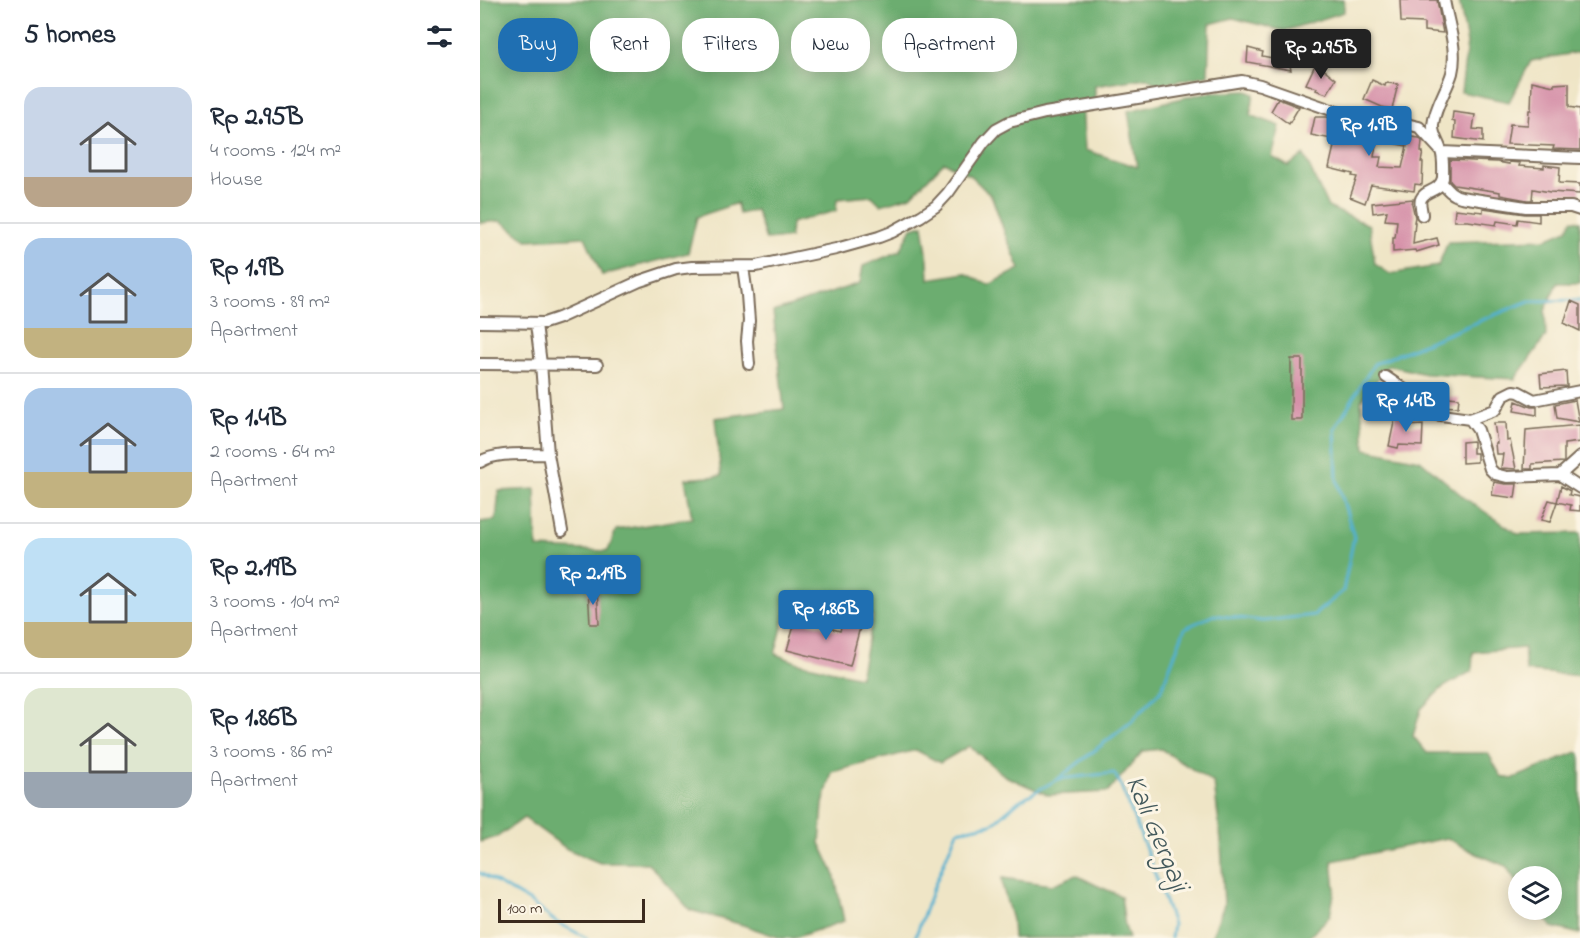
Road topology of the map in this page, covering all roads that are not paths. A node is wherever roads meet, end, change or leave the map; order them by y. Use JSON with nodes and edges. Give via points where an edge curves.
{"nodes":[{"id":1,"x":1444,"y":0,"type":"edge"},
{"id":2,"x":1442,"y":152,"type":"junction"},
{"id":3,"x":1580,"y":158,"type":"edge"},
{"id":4,"x":1442,"y":183,"type":"junction"},
{"id":5,"x":1580,"y":210,"type":"edge"},
{"id":6,"x":1422,"y":215,"type":"dead end"},
{"id":7,"x":743,"y":267,"type":"junction"},
{"id":8,"x":480,"y":322,"type":"edge"},
{"id":9,"x":536,"y":324,"type":"junction"},
{"id":10,"x":480,"y":364,"type":"edge"},
{"id":11,"x":541,"y":364,"type":"junction"},
{"id":12,"x":749,"y":364,"type":"dead end"},
{"id":13,"x":597,"y":365,"type":"dead end"},
{"id":14,"x":1386,"y":376,"type":"dead end"},
{"id":15,"x":1580,"y":391,"type":"edge"},
{"id":16,"x":1470,"y":419,"type":"junction"},
{"id":17,"x":548,"y":454,"type":"junction"},
{"id":18,"x":1580,"y":457,"type":"edge"},
{"id":19,"x":480,"y":462,"type":"edge"},
{"id":20,"x":1560,"y":476,"type":"junction"},
{"id":21,"x":1580,"y":488,"type":"edge"},
{"id":22,"x":562,"y":531,"type":"dead end"}],
"edges":[{"from":1,"to":2,"type":"street","via":[[1454,57],[1433,125]]},
{"from":2,"to":3,"type":"street"},
{"from":2,"to":4,"type":"street"},
{"from":2,"to":7,"type":"street","via":[[1419,127],[1363,121],[1242,81],[1056,111],[996,129],[936,206],[892,232],[837,249]]},
{"from":4,"to":5,"type":"street","via":[[1461,197]]},
{"from":4,"to":6,"type":"street","via":[[1421,198]]},
{"from":7,"to":9,"type":"street","via":[[676,269]]},
{"from":7,"to":12,"type":"street"},
{"from":8,"to":9,"type":"street"},
{"from":9,"to":11,"type":"street"},
{"from":10,"to":11,"type":"street"},
{"from":11,"to":13,"type":"street"},
{"from":11,"to":17,"type":"street"},
{"from":14,"to":16,"type":"street","via":[[1434,414]]},
{"from":15,"to":16,"type":"street","via":[[1534,400],[1513,391],[1503,396],[1495,410]]},
{"from":16,"to":20,"type":"street","via":[[1478,430],[1490,469],[1496,474]]},
{"from":17,"to":19,"type":"street","via":[[498,455]]},
{"from":17,"to":22,"type":"street"},
{"from":18,"to":20,"type":"street"},
{"from":20,"to":21,"type":"street"}]}
